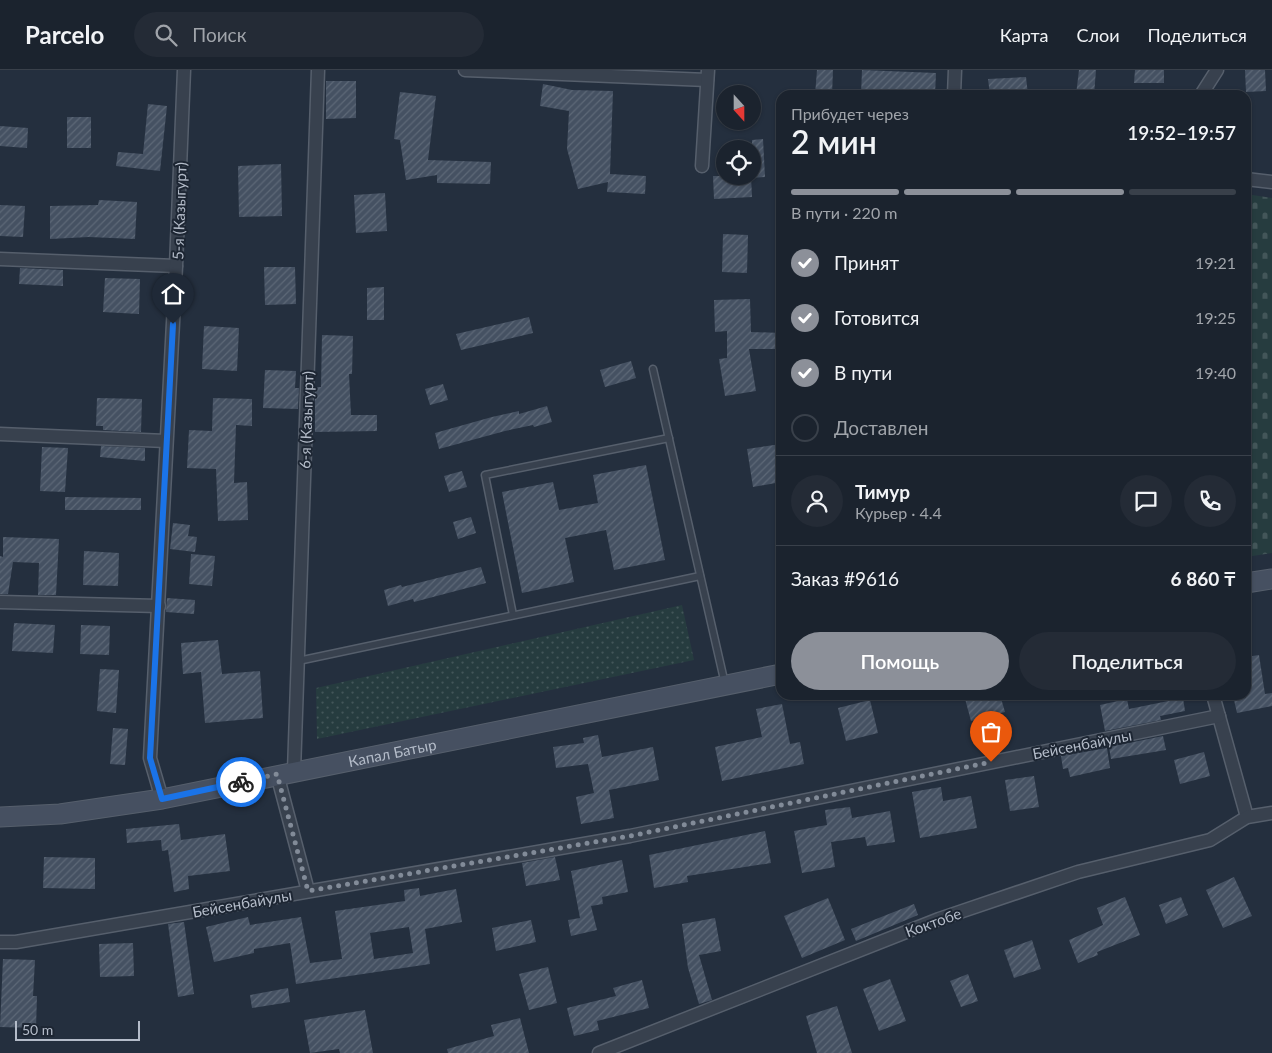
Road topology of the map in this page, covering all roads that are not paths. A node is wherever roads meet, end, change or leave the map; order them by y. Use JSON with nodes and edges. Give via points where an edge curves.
{"nodes":[{"id":1,"x":184,"y":70,"type":"edge"},
{"id":2,"x":318,"y":70,"type":"edge"},
{"id":3,"x":465,"y":70,"type":"edge"},
{"id":4,"x":955,"y":70,"type":"edge"},
{"id":5,"x":1218,"y":70,"type":"edge"},
{"id":6,"x":707,"y":75,"type":"edge"},
{"id":7,"x":954,"y":90,"type":"edge"},
{"id":8,"x":1204,"y":90,"type":"edge"},
{"id":9,"x":702,"y":166,"type":"dead end"},
{"id":10,"x":1251,"y":180,"type":"edge"},
{"id":11,"x":1272,"y":182,"type":"edge"},
{"id":12,"x":0,"y":259,"type":"edge"},
{"id":13,"x":176,"y":266,"type":"junction"},
{"id":14,"x":653,"y":369,"type":"dead end"},
{"id":15,"x":0,"y":434,"type":"edge"},
{"id":16,"x":669,"y":438,"type":"junction"},
{"id":17,"x":166,"y":441,"type":"junction"},
{"id":18,"x":700,"y":576,"type":"junction"},
{"id":19,"x":1272,"y":579,"type":"edge"},
{"id":20,"x":1251,"y":582,"type":"edge"},
{"id":21,"x":0,"y":602,"type":"edge"},
{"id":22,"x":159,"y":606,"type":"junction"},
{"id":23,"x":513,"y":615,"type":"junction"},
{"id":24,"x":298,"y":661,"type":"junction"},
{"id":25,"x":776,"y":675,"type":"edge"},
{"id":26,"x":725,"y":685,"type":"junction"},
{"id":27,"x":1214,"y":700,"type":"edge"},
{"id":28,"x":1219,"y":716,"type":"junction"},
{"id":29,"x":285,"y":772,"type":"junction"},
{"id":30,"x":162,"y":799,"type":"junction"},
{"id":31,"x":1272,"y":813,"type":"edge"},
{"id":32,"x":0,"y":817,"type":"edge"},
{"id":33,"x":1247,"y":817,"type":"junction"},
{"id":34,"x":308,"y":891,"type":"junction"},
{"id":35,"x":0,"y":942,"type":"edge"},
{"id":36,"x":599,"y":1053,"type":"edge"}],
"edges":[{"from":1,"to":13,"type":"street","name":"5-я (Казыгурт)"},
{"from":2,"to":24,"type":"street","name":"6-я (Казыгурт)"},
{"from":3,"to":6,"type":"street"},
{"from":4,"to":7,"type":"street"},
{"from":5,"to":8,"type":"street"},
{"from":6,"to":9,"type":"street"},
{"from":10,"to":11,"type":"street"},
{"from":12,"to":13,"type":"street"},
{"from":13,"to":17,"type":"street","name":"5-я (Казыгурт)"},
{"from":14,"to":16,"type":"lane"},
{"from":15,"to":17,"type":"street"},
{"from":16,"to":18,"type":"lane"},
{"from":16,"to":23,"type":"lane","via":[[485,475]]},
{"from":17,"to":22,"type":"street","name":"5-я (Казыгурт)"},
{"from":18,"to":23,"type":"lane"},
{"from":18,"to":26,"type":"lane"},
{"from":19,"to":20,"type":"main road"},
{"from":21,"to":22,"type":"street"},
{"from":22,"to":30,"type":"street","name":"5-я (Казыгурт)","via":[[150,758]]},
{"from":23,"to":24,"type":"lane"},
{"from":24,"to":29,"type":"street","name":"6-я (Казыгурт)"},
{"from":25,"to":26,"type":"main road","name":"Капал Батыр"},
{"from":26,"to":29,"type":"main road","name":"Капал Батыр"},
{"from":27,"to":28,"type":"street"},
{"from":28,"to":33,"type":"street"},
{"from":28,"to":34,"type":"street","name":"Бейсенбайулы","via":[[630,836]]},
{"from":29,"to":30,"type":"main road","name":"Капал Батыр"},
{"from":29,"to":34,"type":"street","name":"6-я (Казыгурт)"},
{"from":30,"to":32,"type":"main road","name":"Капал Батыр","via":[[60,814]]},
{"from":31,"to":33,"type":"street","name":"Коктобе"},
{"from":33,"to":36,"type":"street","name":"Коктобе","via":[[1210,840],[1078,872],[939,919]]},
{"from":34,"to":35,"type":"street","name":"Бейсенбайулы","via":[[16,942]]}]}
